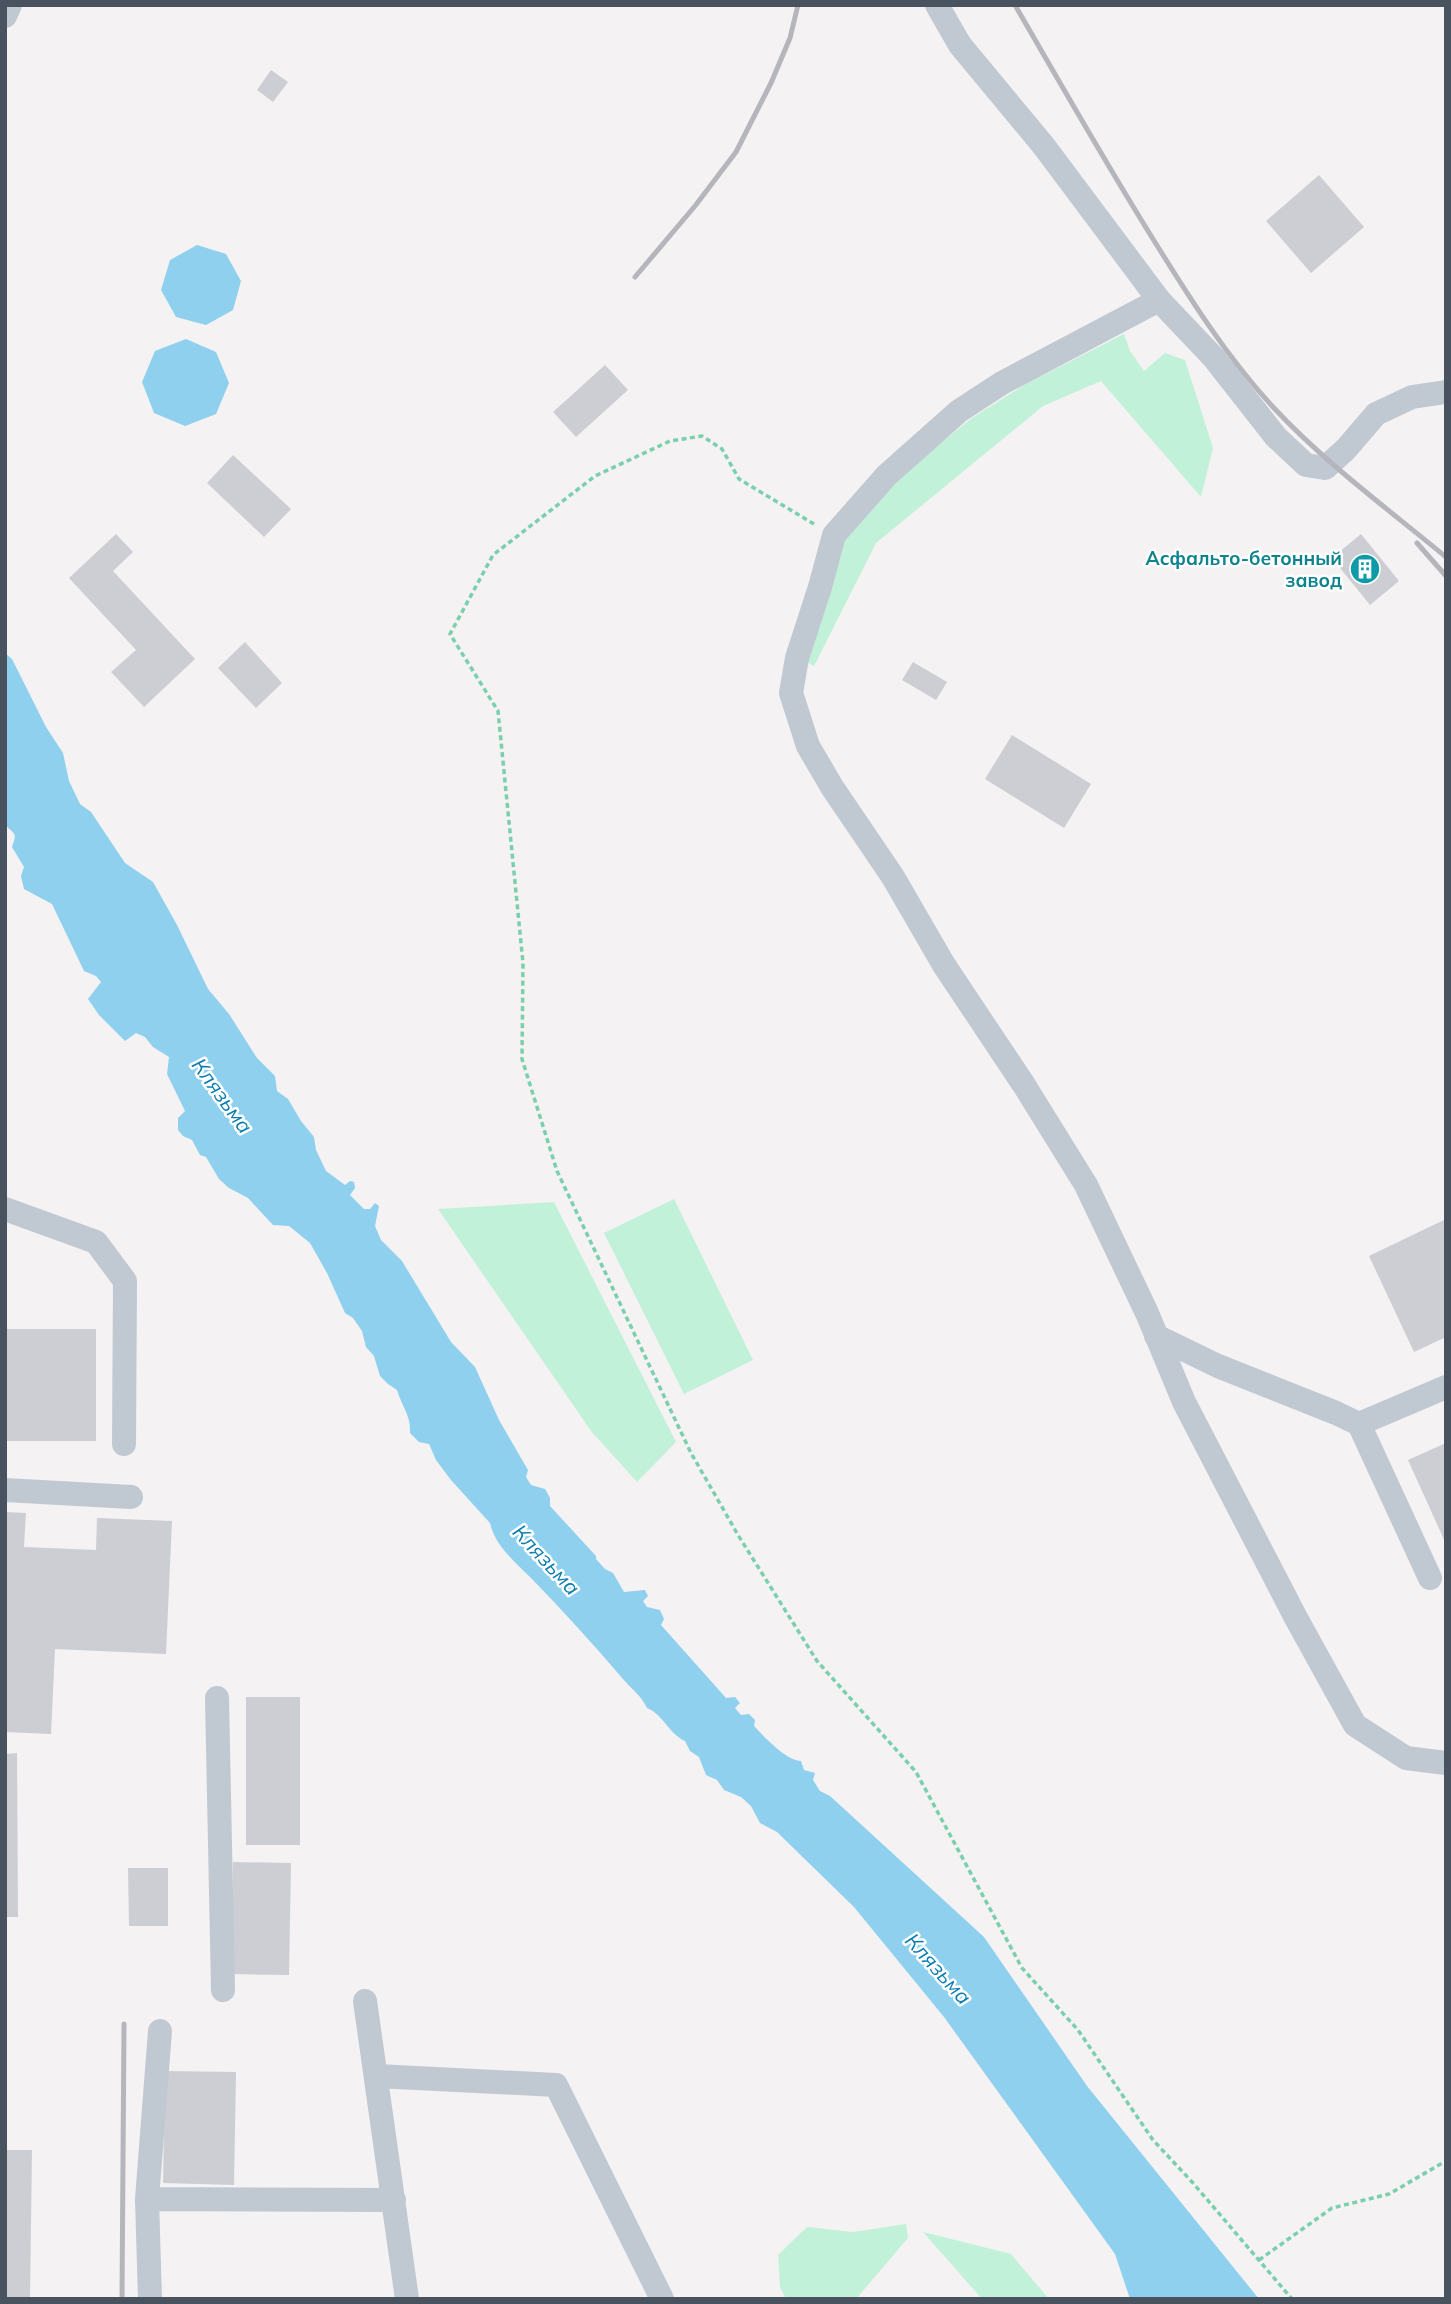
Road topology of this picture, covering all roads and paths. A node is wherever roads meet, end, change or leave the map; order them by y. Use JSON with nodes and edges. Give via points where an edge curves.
{"nodes":[{"id":1,"x":10,"y":5,"type":"edge"},
{"id":2,"x":937,"y":5,"type":"edge"},
{"id":3,"x":5,"y":16,"type":"edge"},
{"id":4,"x":1159,"y":300,"type":"junction"},
{"id":5,"x":1446,"y":392,"type":"edge"},
{"id":6,"x":834,"y":535,"type":"junction"},
{"id":7,"x":5,"y":1209,"type":"edge"},
{"id":8,"x":1156,"y":1336,"type":"junction"},
{"id":9,"x":1446,"y":1387,"type":"edge"},
{"id":10,"x":1359,"y":1424,"type":"junction"},
{"id":11,"x":124,"y":1444,"type":"dead end"},
{"id":12,"x":5,"y":1490,"type":"edge"},
{"id":13,"x":131,"y":1497,"type":"dead end"},
{"id":14,"x":1430,"y":1578,"type":"dead end"},
{"id":15,"x":217,"y":1698,"type":"dead end"},
{"id":16,"x":1446,"y":1763,"type":"edge"},
{"id":17,"x":223,"y":1990,"type":"dead end"},
{"id":18,"x":365,"y":2001,"type":"dead end"},
{"id":19,"x":160,"y":2031,"type":"dead end"},
{"id":20,"x":377,"y":2076,"type":"junction"},
{"id":21,"x":1446,"y":2161,"type":"edge"},
{"id":22,"x":147,"y":2199,"type":"junction"},
{"id":23,"x":394,"y":2200,"type":"junction"},
{"id":24,"x":1259,"y":2260,"type":"junction"},
{"id":25,"x":150,"y":2299,"type":"edge"},
{"id":26,"x":407,"y":2299,"type":"edge"},
{"id":27,"x":662,"y":2299,"type":"edge"},
{"id":28,"x":1292,"y":2299,"type":"edge"}],
"edges":[{"from":1,"to":3,"type":"street"},
{"from":2,"to":4,"type":"street","via":[[960,44]]},
{"from":4,"to":5,"type":"street","via":[[1214,358],[1276,437],[1306,465],[1325,468],[1376,414],[1412,397]]},
{"from":4,"to":6,"type":"street","via":[[924,428]]},
{"from":6,"to":8,"type":"street","via":[[790,693],[808,746],[1086,1185],[1113,1212]]},
{"from":6,"to":24,"type":"path","via":[[738,479],[722,449],[702,436],[670,441],[595,476],[493,555],[450,634],[498,711],[523,964],[522,1059],[557,1171],[691,1453],[738,1535],[817,1661],[916,1772],[1022,1968],[1078,2030],[1153,2140]]},
{"from":7,"to":11,"type":"street","via":[[96,1242],[125,1281]]},
{"from":8,"to":10,"type":"street"},
{"from":8,"to":16,"type":"street","via":[[1184,1402],[1355,1725],[1406,1758]]},
{"from":9,"to":10,"type":"street"},
{"from":10,"to":14,"type":"street"},
{"from":12,"to":13,"type":"street"},
{"from":15,"to":17,"type":"street"},
{"from":18,"to":20,"type":"street"},
{"from":19,"to":22,"type":"street"},
{"from":20,"to":23,"type":"street"},
{"from":20,"to":27,"type":"street","via":[[556,2085]]},
{"from":21,"to":24,"type":"path","via":[[1389,2194],[1332,2208]]},
{"from":22,"to":23,"type":"street"},
{"from":22,"to":25,"type":"street"},
{"from":23,"to":26,"type":"street"},
{"from":24,"to":28,"type":"path"}]}
